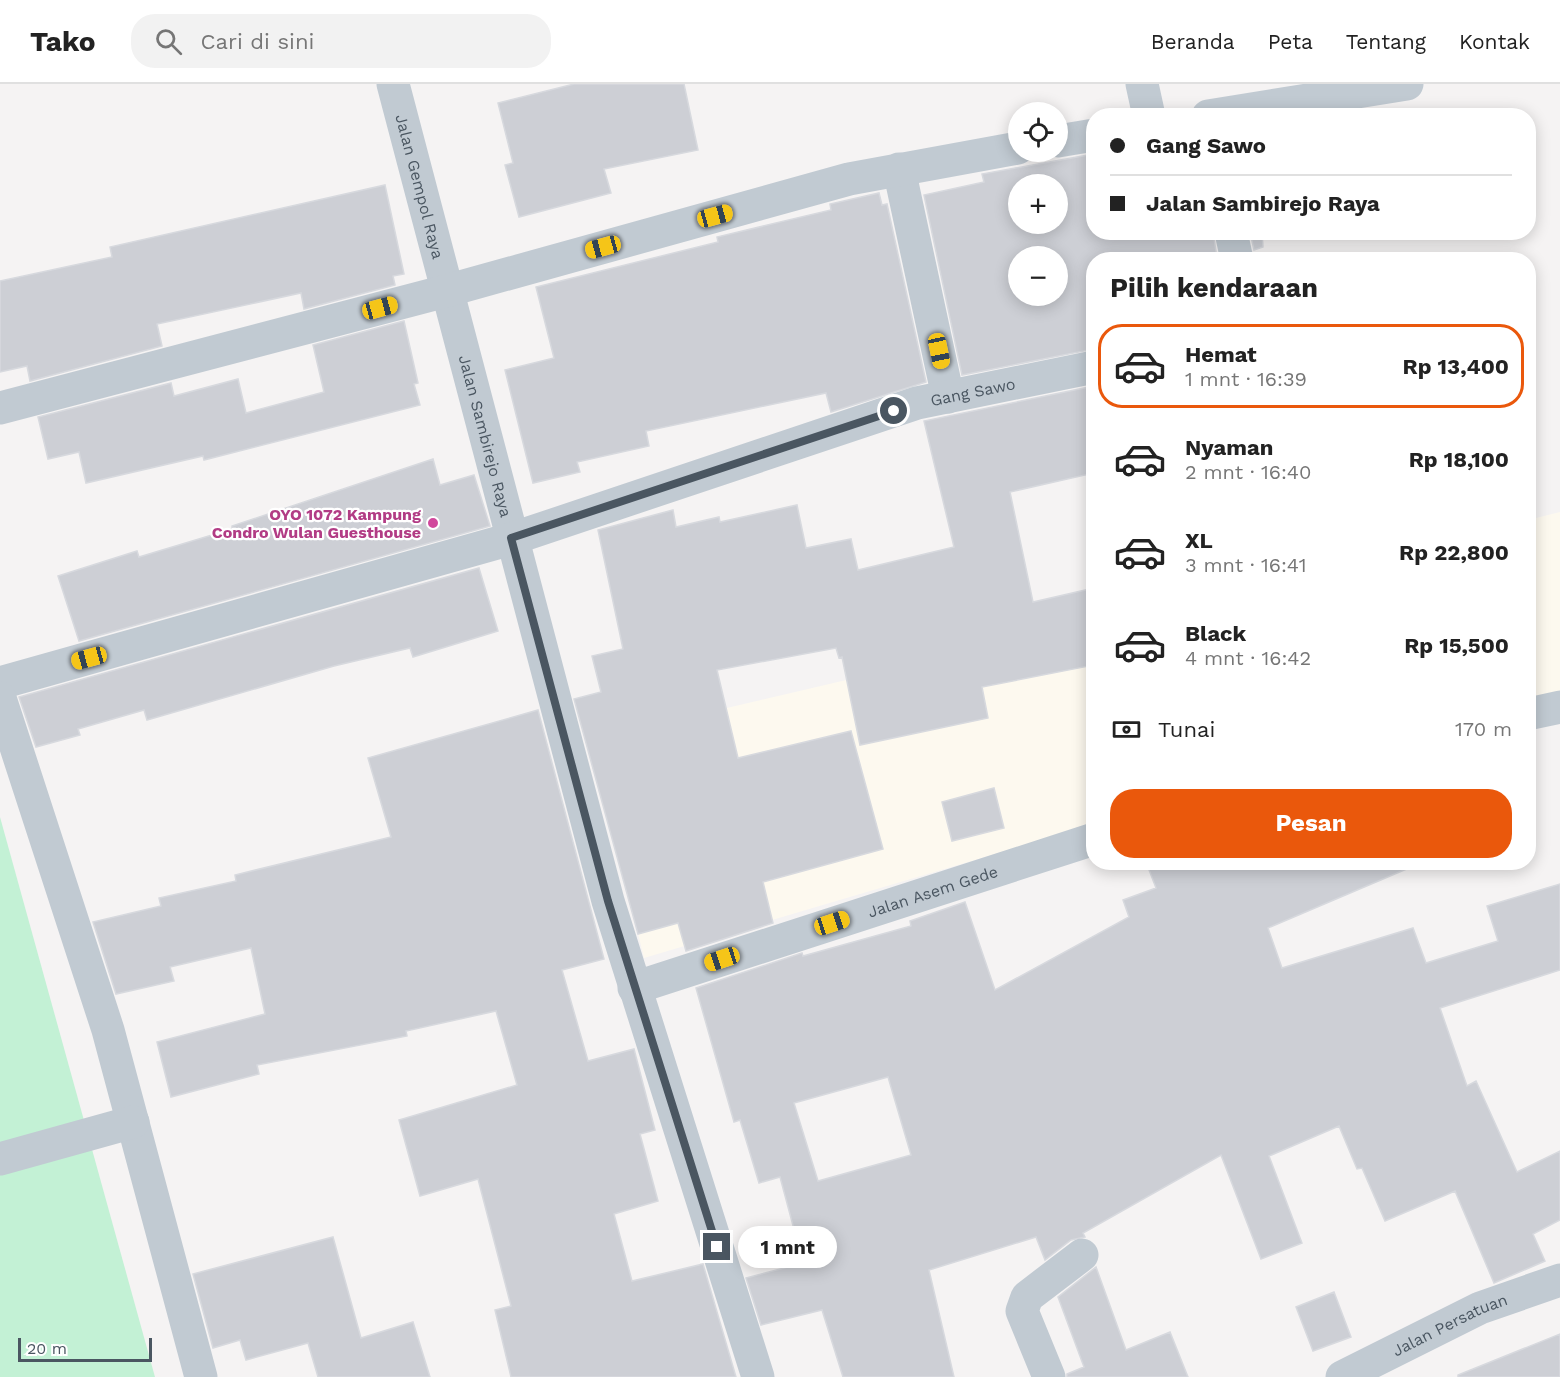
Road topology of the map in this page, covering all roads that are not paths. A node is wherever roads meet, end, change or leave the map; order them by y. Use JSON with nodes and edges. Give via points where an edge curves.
{"nodes":[{"id":1,"x":393,"y":84,"type":"edge"},
{"id":2,"x":1142,"y":84,"type":"edge"},
{"id":3,"x":1407,"y":84,"type":"edge"},
{"id":4,"x":1147,"y":108,"type":"edge"},
{"id":5,"x":1258,"y":108,"type":"edge"},
{"id":6,"x":1086,"y":136,"type":"edge"},
{"id":7,"x":1068,"y":139,"type":"edge"},
{"id":8,"x":1008,"y":150,"type":"edge"},
{"id":9,"x":899,"y":169,"type":"junction"},
{"id":10,"x":446,"y":291,"type":"junction"},
{"id":11,"x":1086,"y":369,"type":"edge"},
{"id":12,"x":948,"y":397,"type":"junction"},
{"id":13,"x":0,"y":408,"type":"edge"},
{"id":14,"x":511,"y":538,"type":"junction"},
{"id":15,"x":0,"y":683,"type":"edge"},
{"id":16,"x":0,"y":698,"type":"edge"},
{"id":17,"x":1560,"y":707,"type":"edge"},
{"id":18,"x":1536,"y":712,"type":"edge"},
{"id":19,"x":1086,"y":842,"type":"edge"},
{"id":20,"x":634,"y":988,"type":"junction"},
{"id":21,"x":133,"y":1122,"type":"junction"},
{"id":22,"x":0,"y":1159,"type":"edge"},
{"id":23,"x":1082,"y":1254,"type":"dead end"},
{"id":24,"x":1560,"y":1280,"type":"edge"},
{"id":25,"x":201,"y":1377,"type":"edge"},
{"id":26,"x":758,"y":1377,"type":"edge"},
{"id":27,"x":1049,"y":1377,"type":"edge"},
{"id":28,"x":1342,"y":1377,"type":"edge"}],
"edges":[{"from":1,"to":10,"type":"street","name":"Jalan Gempol Raya"},
{"from":2,"to":4,"type":"street"},
{"from":3,"to":5,"type":"street"},
{"from":6,"to":7,"type":"street"},
{"from":8,"to":9,"type":"street"},
{"from":9,"to":10,"type":"street","via":[[849,179]]},
{"from":9,"to":12,"type":"street"},
{"from":10,"to":13,"type":"street"},
{"from":10,"to":14,"type":"street","name":"Jalan Sambirejo Raya"},
{"from":11,"to":12,"type":"street","name":"Gang Sawo"},
{"from":12,"to":14,"type":"street","name":"Gang Sawo","via":[[917,403]]},
{"from":14,"to":15,"type":"street","name":"Gang Sawo"},
{"from":14,"to":20,"type":"street","name":"Jalan Sambirejo Raya"},
{"from":16,"to":21,"type":"street","via":[[108,1030]]},
{"from":17,"to":18,"type":"street"},
{"from":19,"to":20,"type":"street","name":"Jalan Asem Gede"},
{"from":20,"to":26,"type":"street","name":"Jalan Sambirejo Raya"},
{"from":21,"to":22,"type":"street"},
{"from":21,"to":25,"type":"street"},
{"from":23,"to":27,"type":"street","via":[[1027,1297],[1022,1311]]},
{"from":24,"to":28,"type":"street","name":"Jalan Persatuan","via":[[1480,1308]]}]}
